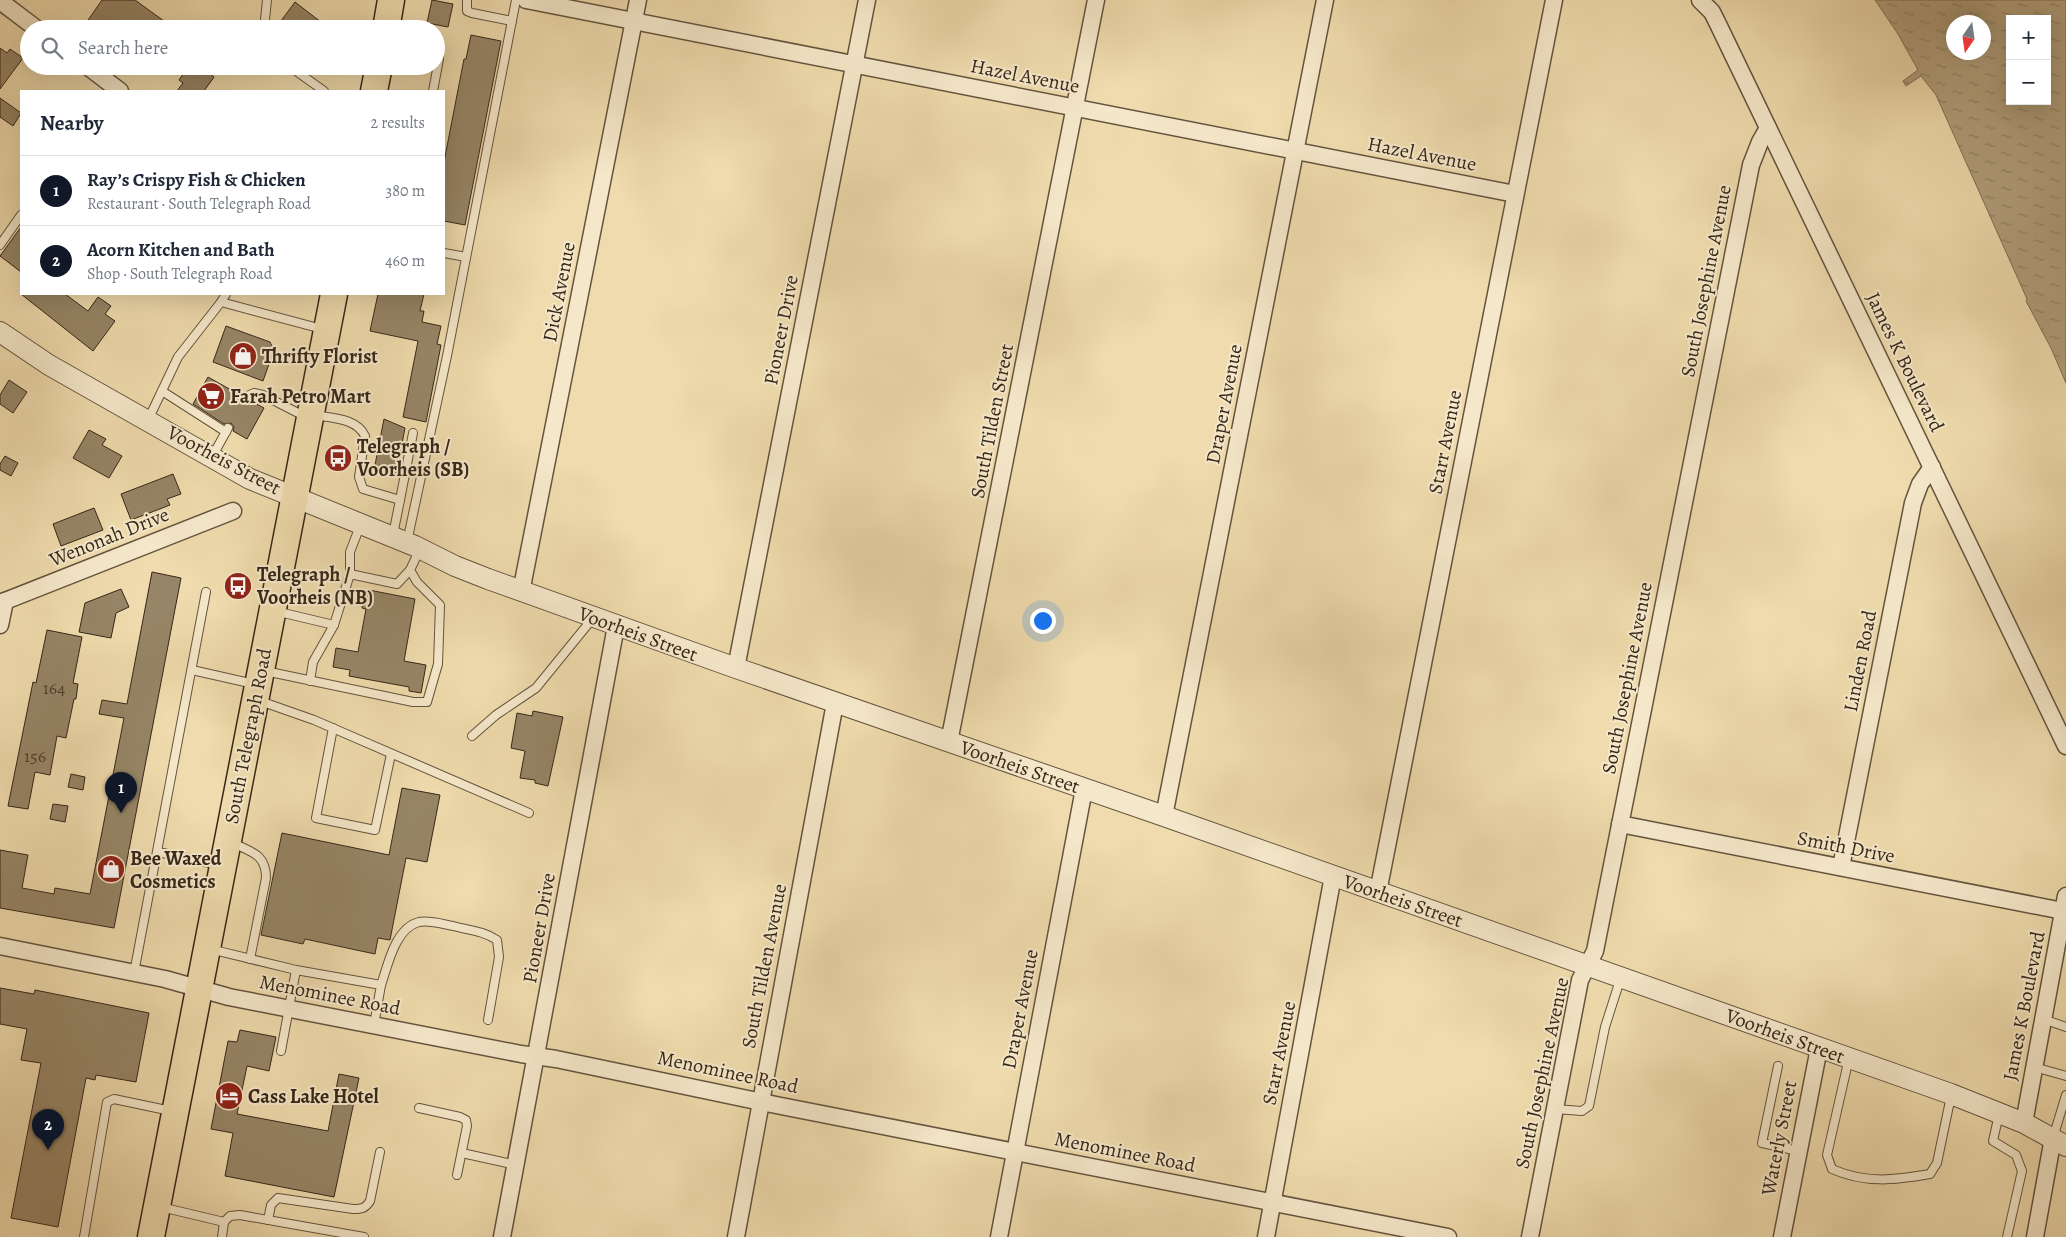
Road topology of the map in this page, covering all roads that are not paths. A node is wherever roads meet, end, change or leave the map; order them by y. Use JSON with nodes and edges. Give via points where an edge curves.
{"nodes":[{"id":1,"x":268,"y":0,"type":"edge"},
{"id":2,"x":391,"y":0,"type":"edge"},
{"id":3,"x":467,"y":0,"type":"edge"},
{"id":4,"x":516,"y":0,"type":"edge"},
{"id":5,"x":526,"y":0,"type":"edge"},
{"id":6,"x":638,"y":0,"type":"edge"},
{"id":7,"x":867,"y":0,"type":"edge"},
{"id":8,"x":1096,"y":0,"type":"edge"},
{"id":9,"x":1325,"y":0,"type":"edge"},
{"id":10,"x":1554,"y":0,"type":"edge"},
{"id":11,"x":1700,"y":0,"type":"edge"},
{"id":12,"x":0,"y":1,"type":"edge"},
{"id":13,"x":25,"y":20,"type":"edge"},
{"id":14,"x":265,"y":20,"type":"edge"},
{"id":15,"x":388,"y":20,"type":"edge"},
{"id":16,"x":512,"y":21,"type":"junction"},
{"id":17,"x":634,"y":21,"type":"junction"},
{"id":18,"x":854,"y":64,"type":"junction"},
{"id":19,"x":99,"y":75,"type":"edge"},
{"id":20,"x":302,"y":75,"type":"edge"},
{"id":21,"x":377,"y":75,"type":"edge"},
{"id":22,"x":436,"y":75,"type":"edge"},
{"id":23,"x":119,"y":90,"type":"edge"},
{"id":24,"x":323,"y":90,"type":"edge"},
{"id":25,"x":374,"y":90,"type":"edge"},
{"id":26,"x":432,"y":90,"type":"edge"},
{"id":27,"x":1075,"y":108,"type":"junction"},
{"id":28,"x":1768,"y":128,"type":"junction"},
{"id":29,"x":1295,"y":151,"type":"junction"},
{"id":30,"x":1516,"y":194,"type":"junction"},
{"id":31,"x":20,"y":216,"type":"edge"},
{"id":32,"x":0,"y":245,"type":"edge"},
{"id":33,"x":445,"y":252,"type":"edge"},
{"id":34,"x":466,"y":257,"type":"junction"},
{"id":35,"x":225,"y":295,"type":"edge"},
{"id":36,"x":334,"y":295,"type":"edge"},
{"id":37,"x":221,"y":302,"type":"junction"},
{"id":38,"x":327,"y":330,"type":"junction"},
{"id":39,"x":0,"y":332,"type":"edge"},
{"id":40,"x":162,"y":392,"type":"junction"},
{"id":41,"x":245,"y":397,"type":"dead end"},
{"id":42,"x":310,"y":416,"type":"junction"},
{"id":43,"x":148,"y":420,"type":"junction"},
{"id":44,"x":413,"y":433,"type":"dead end"},
{"id":45,"x":212,"y":457,"type":"junction"},
{"id":46,"x":1932,"y":467,"type":"junction"},
{"id":47,"x":294,"y":496,"type":"junction"},
{"id":48,"x":400,"y":500,"type":"junction"},
{"id":49,"x":233,"y":511,"type":"dead end"},
{"id":50,"x":361,"y":524,"type":"junction"},
{"id":51,"x":407,"y":543,"type":"junction"},
{"id":52,"x":410,"y":570,"type":"junction"},
{"id":53,"x":350,"y":574,"type":"junction"},
{"id":54,"x":206,"y":592,"type":"dead end"},
{"id":55,"x":522,"y":592,"type":"junction"},
{"id":56,"x":2,"y":598,"type":"edge"},
{"id":57,"x":273,"y":611,"type":"junction"},
{"id":58,"x":593,"y":618,"type":"junction"},
{"id":59,"x":0,"y":625,"type":"edge"},
{"id":60,"x":334,"y":625,"type":"junction"},
{"id":61,"x":616,"y":626,"type":"junction"},
{"id":62,"x":736,"y":668,"type":"junction"},
{"id":63,"x":192,"y":670,"type":"junction"},
{"id":64,"x":310,"y":681,"type":"junction"},
{"id":65,"x":258,"y":685,"type":"junction"},
{"id":66,"x":835,"y":703,"type":"junction"},
{"id":67,"x":333,"y":728,"type":"junction"},
{"id":68,"x":472,"y":736,"type":"dead end"},
{"id":69,"x":950,"y":742,"type":"junction"},
{"id":70,"x":2066,"y":746,"type":"edge"},
{"id":71,"x":391,"y":754,"type":"junction"},
{"id":72,"x":1084,"y":789,"type":"junction"},
{"id":73,"x":529,"y":813,"type":"dead end"},
{"id":74,"x":1164,"y":816,"type":"junction"},
{"id":75,"x":1620,"y":824,"type":"junction"},
{"id":76,"x":158,"y":852,"type":"junction"},
{"id":77,"x":226,"y":853,"type":"junction"},
{"id":78,"x":1841,"y":868,"type":"junction"},
{"id":79,"x":1333,"y":876,"type":"junction"},
{"id":80,"x":1378,"y":892,"type":"junction"},
{"id":81,"x":2065,"y":904,"type":"edge"},
{"id":82,"x":0,"y":946,"type":"edge"},
{"id":83,"x":207,"y":948,"type":"junction"},
{"id":84,"x":250,"y":958,"type":"junction"},
{"id":85,"x":1587,"y":966,"type":"junction"},
{"id":86,"x":296,"y":970,"type":"junction"},
{"id":87,"x":134,"y":973,"type":"junction"},
{"id":88,"x":1621,"y":978,"type":"junction"},
{"id":89,"x":381,"y":985,"type":"junction"},
{"id":90,"x":199,"y":989,"type":"junction"},
{"id":91,"x":289,"y":1008,"type":"junction"},
{"id":92,"x":2043,"y":1019,"type":"junction"},
{"id":93,"x":488,"y":1020,"type":"dead end"},
{"id":94,"x":374,"y":1025,"type":"junction"},
{"id":95,"x":2066,"y":1027,"type":"edge"},
{"id":96,"x":1819,"y":1048,"type":"junction"},
{"id":97,"x":281,"y":1050,"type":"dead end"},
{"id":98,"x":537,"y":1056,"type":"junction"},
{"id":99,"x":1849,"y":1058,"type":"junction"},
{"id":100,"x":1778,"y":1066,"type":"dead end"},
{"id":101,"x":2034,"y":1067,"type":"junction"},
{"id":102,"x":2066,"y":1076,"type":"edge"},
{"id":103,"x":1952,"y":1094,"type":"junction"},
{"id":104,"x":2066,"y":1096,"type":"edge"},
{"id":105,"x":761,"y":1101,"type":"junction"},
{"id":106,"x":420,"y":1108,"type":"dead end"},
{"id":107,"x":1555,"y":1109,"type":"junction"},
{"id":108,"x":175,"y":1112,"type":"junction"},
{"id":109,"x":1999,"y":1112,"type":"junction"},
{"id":110,"x":2024,"y":1123,"type":"junction"},
{"id":111,"x":2060,"y":1142,"type":"edge"},
{"id":112,"x":1798,"y":1151,"type":"junction"},
{"id":113,"x":380,"y":1152,"type":"dead end"},
{"id":114,"x":1014,"y":1152,"type":"junction"},
{"id":115,"x":462,"y":1153,"type":"junction"},
{"id":116,"x":516,"y":1165,"type":"junction"},
{"id":117,"x":457,"y":1175,"type":"dead end"},
{"id":118,"x":1272,"y":1202,"type":"junction"},
{"id":119,"x":157,"y":1206,"type":"junction"},
{"id":120,"x":268,"y":1220,"type":"junction"},
{"id":121,"x":224,"y":1222,"type":"junction"},
{"id":122,"x":84,"y":1237,"type":"edge"},
{"id":123,"x":151,"y":1237,"type":"edge"},
{"id":124,"x":222,"y":1237,"type":"edge"},
{"id":125,"x":364,"y":1237,"type":"edge"},
{"id":126,"x":502,"y":1237,"type":"edge"},
{"id":127,"x":736,"y":1237,"type":"edge"},
{"id":128,"x":999,"y":1237,"type":"edge"},
{"id":129,"x":1266,"y":1237,"type":"edge"},
{"id":130,"x":1448,"y":1237,"type":"edge"},
{"id":131,"x":1530,"y":1237,"type":"edge"},
{"id":132,"x":1782,"y":1237,"type":"edge"},
{"id":133,"x":2007,"y":1237,"type":"edge"},
{"id":134,"x":2034,"y":1237,"type":"edge"}],
"edges":[{"from":1,"to":14,"type":"lane"},
{"from":2,"to":15,"type":"highway"},
{"from":3,"to":16,"type":"lane","via":[[467,11]]},
{"from":4,"to":16,"type":"lane"},
{"from":5,"to":17,"type":"street","name":"Hazel Avenue"},
{"from":6,"to":17,"type":"street","name":"Dick Avenue"},
{"from":7,"to":18,"type":"street","name":"Pioneer Drive"},
{"from":8,"to":27,"type":"street"},
{"from":9,"to":29,"type":"street","name":"Draper Avenue"},
{"from":10,"to":30,"type":"street","name":"Starr Avenue"},
{"from":11,"to":28,"type":"street","name":"James K Boulevard","via":[[1714,17]]},
{"from":12,"to":13,"type":"street"},
{"from":16,"to":34,"type":"lane"},
{"from":17,"to":18,"type":"street","name":"Hazel Avenue"},
{"from":17,"to":55,"type":"street","name":"Dick Avenue"},
{"from":18,"to":27,"type":"street","name":"Hazel Avenue"},
{"from":18,"to":62,"type":"street","name":"Pioneer Drive"},
{"from":19,"to":23,"type":"street"},
{"from":20,"to":24,"type":"lane"},
{"from":21,"to":25,"type":"highway"},
{"from":22,"to":26,"type":"lane"},
{"from":27,"to":29,"type":"street","name":"Hazel Avenue"},
{"from":27,"to":69,"type":"street","name":"South Tilden Street"},
{"from":28,"to":46,"type":"street","name":"James K Boulevard"},
{"from":28,"to":75,"type":"street","name":"South Josephine Avenue","via":[[1751,165]]},
{"from":29,"to":30,"type":"street","name":"Hazel Avenue"},
{"from":29,"to":74,"type":"street","name":"Draper Avenue"},
{"from":30,"to":80,"type":"street","name":"Starr Avenue"},
{"from":31,"to":32,"type":"lane"},
{"from":33,"to":34,"type":"lane"},
{"from":34,"to":51,"type":"lane"},
{"from":35,"to":37,"type":"lane"},
{"from":36,"to":38,"type":"highway","name":"South Telegraph Road"},
{"from":37,"to":38,"type":"lane"},
{"from":37,"to":40,"type":"lane","via":[[182,350]]},
{"from":38,"to":42,"type":"highway","name":"South Telegraph Road"},
{"from":39,"to":43,"type":"street","name":"Voorheis Street"},
{"from":40,"to":43,"type":"lane"},
{"from":40,"to":45,"type":"lane","via":[[227,430]]},
{"from":41,"to":42,"type":"lane","via":[[254,393],[263,395]]},
{"from":42,"to":47,"type":"highway","name":"South Telegraph Road"},
{"from":42,"to":48,"type":"lane","via":[[355,424],[362,430],[360,477],[363,489]]},
{"from":43,"to":45,"type":"street","name":"Voorheis Street"},
{"from":44,"to":48,"type":"lane"},
{"from":45,"to":47,"type":"street","name":"Voorheis Street","via":[[250,479]]},
{"from":46,"to":70,"type":"street","name":"James K Boulevard"},
{"from":46,"to":78,"type":"street","name":"Linden Road","via":[[1920,484],[1913,503]]},
{"from":47,"to":50,"type":"street","name":"Voorheis Street"},
{"from":47,"to":57,"type":"highway","name":"South Telegraph Road"},
{"from":48,"to":51,"type":"lane"},
{"from":49,"to":56,"type":"street","name":"Wenonah Drive"},
{"from":50,"to":51,"type":"street","name":"Voorheis Street"},
{"from":50,"to":53,"type":"lane","via":[[350,552]]},
{"from":51,"to":52,"type":"lane"},
{"from":51,"to":55,"type":"street","name":"Voorheis Street"},
{"from":52,"to":53,"type":"lane","via":[[397,584]]},
{"from":52,"to":64,"type":"lane","via":[[440,605],[438,664],[427,702]]},
{"from":53,"to":60,"type":"lane"},
{"from":54,"to":63,"type":"lane"},
{"from":55,"to":58,"type":"street","name":"Voorheis Street"},
{"from":56,"to":59,"type":"street"},
{"from":57,"to":60,"type":"lane"},
{"from":57,"to":65,"type":"highway","name":"South Telegraph Road"},
{"from":58,"to":61,"type":"street","name":"Voorheis Street"},
{"from":58,"to":68,"type":"lane","via":[[536,688]]},
{"from":60,"to":64,"type":"lane","via":[[313,662]]},
{"from":61,"to":62,"type":"street","name":"Voorheis Street"},
{"from":61,"to":98,"type":"street","name":"Pioneer Drive"},
{"from":62,"to":66,"type":"street","name":"Voorheis Street"},
{"from":63,"to":65,"type":"lane"},
{"from":63,"to":76,"type":"lane"},
{"from":64,"to":65,"type":"lane"},
{"from":65,"to":67,"type":"lane"},
{"from":65,"to":77,"type":"highway","name":"South Telegraph Road"},
{"from":66,"to":69,"type":"street","name":"Voorheis Street"},
{"from":66,"to":105,"type":"street","name":"South Tilden Avenue"},
{"from":67,"to":71,"type":"lane"},
{"from":67,"to":71,"type":"lane","via":[[316,818],[375,830]]},
{"from":69,"to":72,"type":"street","name":"Voorheis Street"},
{"from":71,"to":73,"type":"lane"},
{"from":72,"to":74,"type":"street","name":"Voorheis Street"},
{"from":72,"to":114,"type":"street","name":"Draper Avenue"},
{"from":74,"to":79,"type":"street","name":"Voorheis Street"},
{"from":75,"to":78,"type":"street","name":"Smith Drive"},
{"from":75,"to":85,"type":"street","name":"South Josephine Avenue","via":[[1595,951]]},
{"from":76,"to":77,"type":"lane"},
{"from":76,"to":87,"type":"lane"},
{"from":77,"to":83,"type":"highway","name":"South Telegraph Road"},
{"from":77,"to":84,"type":"lane","via":[[262,858],[266,866]]},
{"from":78,"to":81,"type":"street","name":"Smith Drive"},
{"from":79,"to":80,"type":"street","name":"Voorheis Street"},
{"from":79,"to":118,"type":"street","name":"Starr Avenue"},
{"from":80,"to":85,"type":"street","name":"Voorheis Street"},
{"from":81,"to":92,"type":"street","name":"James K Boulevard"},
{"from":82,"to":87,"type":"street","name":"Menominee Road"},
{"from":83,"to":84,"type":"lane"},
{"from":83,"to":90,"type":"highway","name":"South Telegraph Road"},
{"from":84,"to":86,"type":"lane"},
{"from":85,"to":88,"type":"street","name":"Voorheis Street"},
{"from":85,"to":107,"type":"street","name":"South Josephine Avenue","via":[[1580,980]]},
{"from":86,"to":89,"type":"lane"},
{"from":86,"to":91,"type":"lane"},
{"from":87,"to":90,"type":"street","name":"Menominee Road"},
{"from":88,"to":96,"type":"street","name":"Voorheis Street"},
{"from":88,"to":107,"type":"lane","via":[[1605,1027],[1589,1106],[1582,1111]]},
{"from":89,"to":93,"type":"lane","via":[[401,935],[410,925],[433,922],[488,934],[497,940],[499,957]]},
{"from":89,"to":94,"type":"lane"},
{"from":90,"to":91,"type":"street","name":"Menominee Road"},
{"from":90,"to":108,"type":"highway","name":"South Telegraph Road"},
{"from":91,"to":94,"type":"street","name":"Menominee Road"},
{"from":91,"to":97,"type":"lane"},
{"from":92,"to":95,"type":"lane"},
{"from":92,"to":101,"type":"street","name":"James K Boulevard"},
{"from":94,"to":98,"type":"street","name":"Menominee Road"},
{"from":96,"to":99,"type":"street","name":"Voorheis Street"},
{"from":96,"to":112,"type":"street","name":"Waterly Street"},
{"from":98,"to":105,"type":"street","name":"Menominee Road"},
{"from":98,"to":116,"type":"street","name":"Pioneer Drive"},
{"from":99,"to":103,"type":"street","name":"Voorheis Street"},
{"from":99,"to":103,"type":"lane","via":[[1827,1155],[1832,1170],[1848,1176],[1893,1181],[1930,1174],[1937,1163]]},
{"from":100,"to":112,"type":"lane","via":[[1762,1143]]},
{"from":101,"to":102,"type":"lane"},
{"from":101,"to":110,"type":"street","name":"James K Boulevard"},
{"from":103,"to":109,"type":"street","name":"Voorheis Street"},
{"from":104,"to":111,"type":"lane"},
{"from":105,"to":114,"type":"street","name":"Menominee Road"},
{"from":105,"to":127,"type":"street","name":"South Tilden Avenue"},
{"from":106,"to":115,"type":"lane","via":[[466,1120],[468,1126]]},
{"from":107,"to":131,"type":"street","name":"South Josephine Avenue"},
{"from":108,"to":119,"type":"highway","name":"South Telegraph Road"},
{"from":108,"to":122,"type":"lane","via":[[114,1098],[107,1102]]},
{"from":109,"to":110,"type":"street","name":"Voorheis Street"},
{"from":109,"to":133,"type":"lane","via":[[1993,1141],[2016,1155],[2022,1171]]},
{"from":110,"to":111,"type":"street","name":"Voorheis Street"},
{"from":111,"to":134,"type":"street"},
{"from":112,"to":132,"type":"street","name":"Waterly Street"},
{"from":113,"to":120,"type":"lane","via":[[367,1206],[353,1209],[278,1198],[272,1205]]},
{"from":114,"to":118,"type":"street","name":"Menominee Road"},
{"from":114,"to":128,"type":"street","name":"Draper Avenue"},
{"from":115,"to":116,"type":"lane"},
{"from":115,"to":117,"type":"lane"},
{"from":116,"to":126,"type":"street","name":"Pioneer Drive"},
{"from":118,"to":129,"type":"street","name":"Starr Avenue"},
{"from":118,"to":130,"type":"street","name":"Menominee Road"},
{"from":119,"to":121,"type":"lane"},
{"from":119,"to":123,"type":"highway","name":"South Telegraph Road"},
{"from":120,"to":121,"type":"lane","via":[[240,1214],[230,1216]]},
{"from":120,"to":125,"type":"lane"},
{"from":121,"to":124,"type":"lane"}]}
